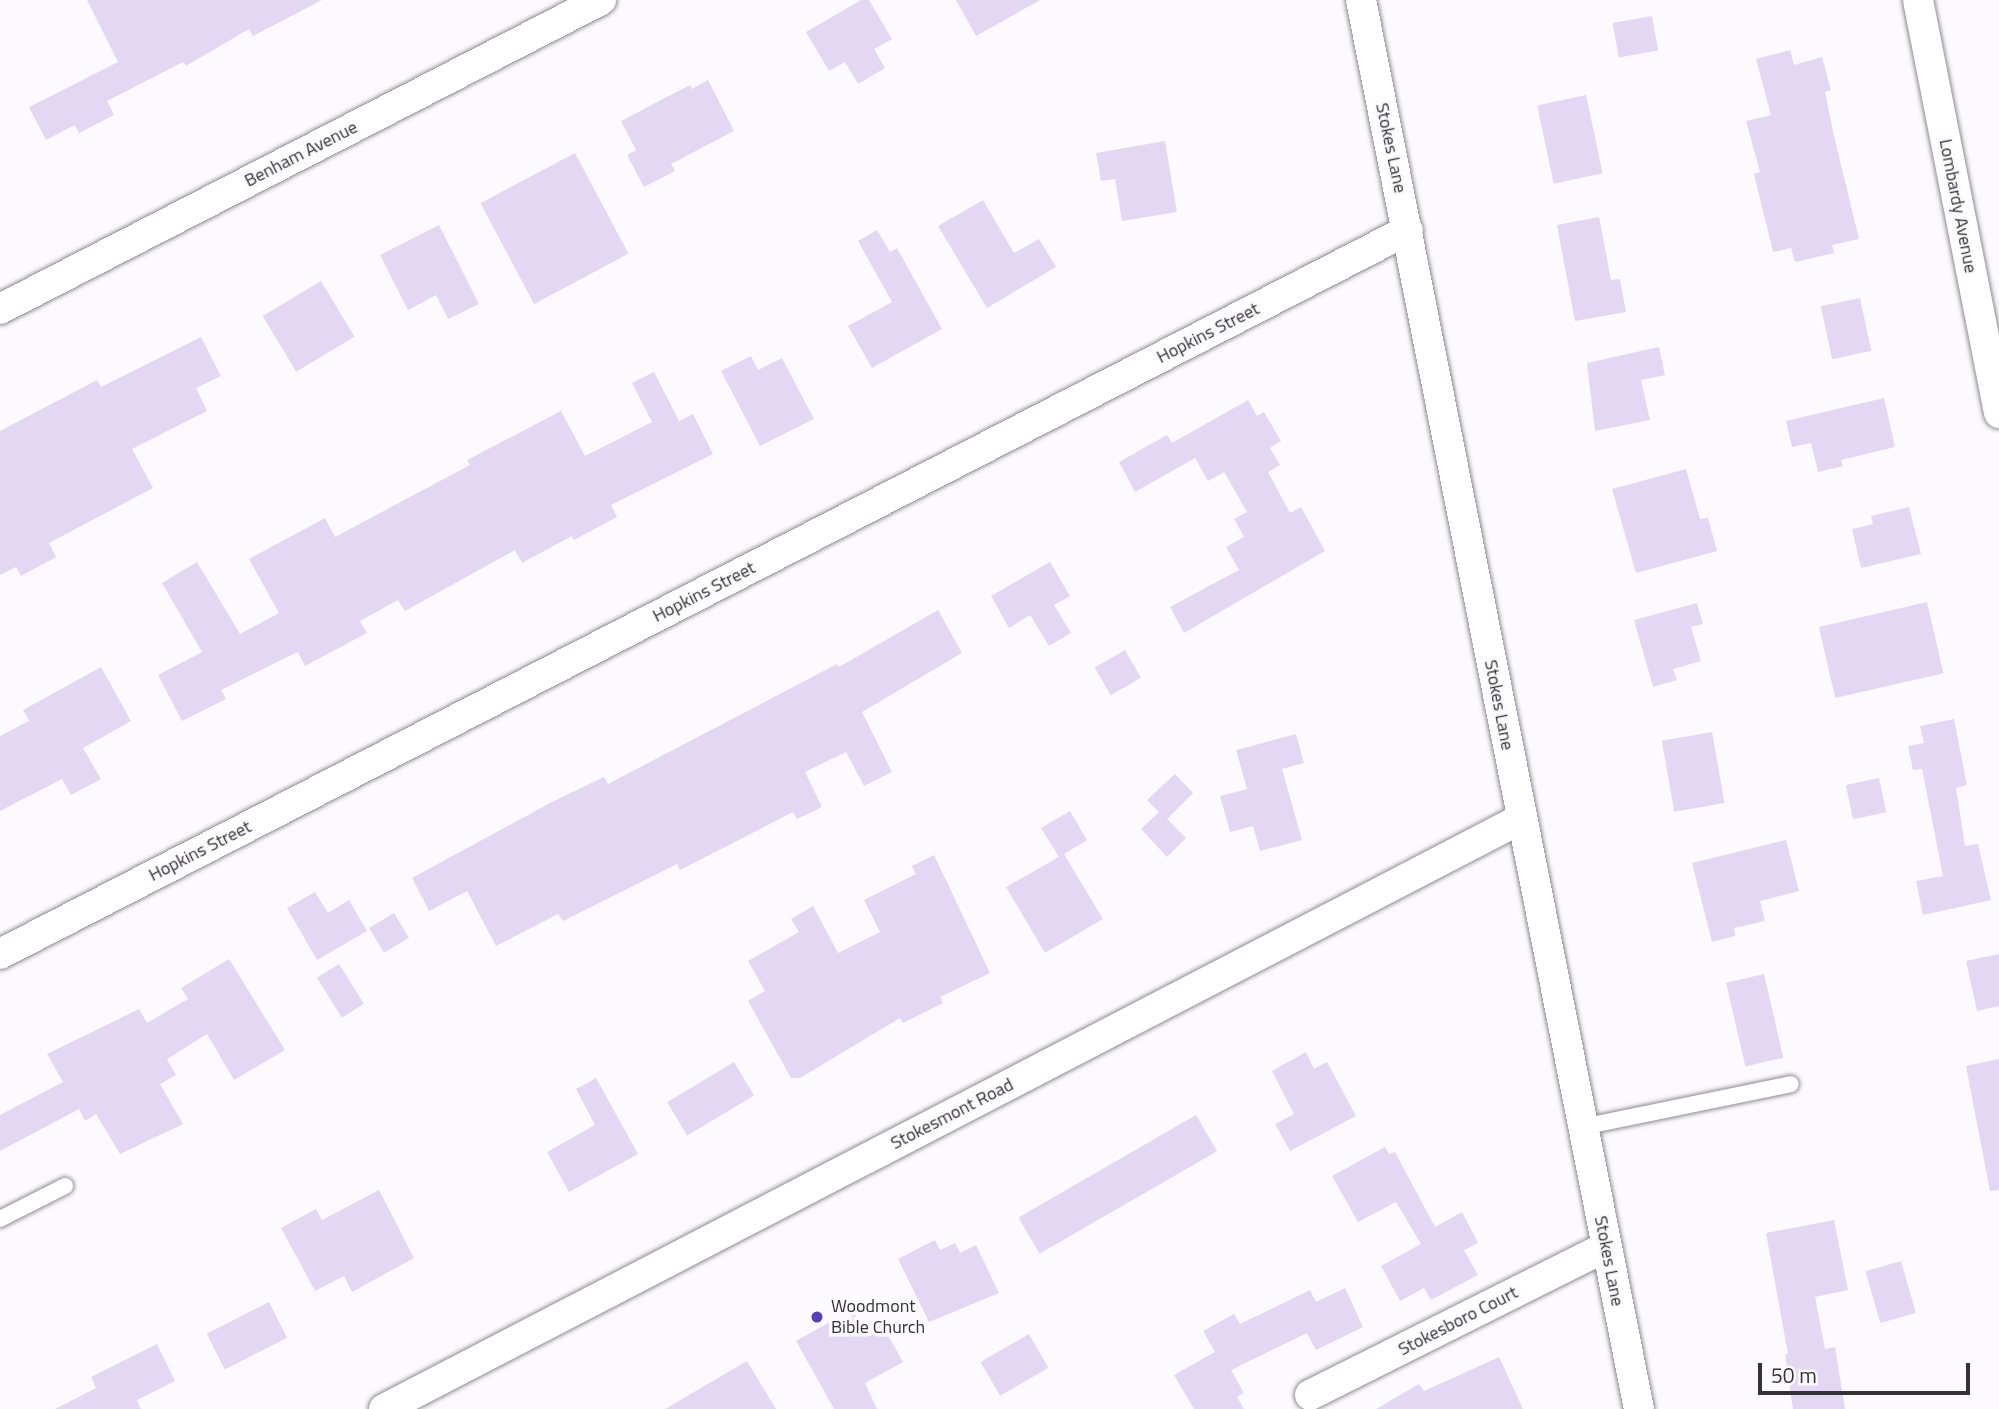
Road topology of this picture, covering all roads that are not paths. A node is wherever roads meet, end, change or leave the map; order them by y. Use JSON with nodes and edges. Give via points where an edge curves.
{"nodes":[{"id":1,"x":601,"y":0,"type":"edge"},
{"id":2,"x":1361,"y":0,"type":"edge"},
{"id":3,"x":1918,"y":0,"type":"edge"},
{"id":4,"x":1408,"y":230,"type":"junction"},
{"id":5,"x":0,"y":309,"type":"edge"},
{"id":6,"x":1999,"y":413,"type":"edge"},
{"id":7,"x":1521,"y":819,"type":"junction"},
{"id":8,"x":0,"y":954,"type":"edge"},
{"id":9,"x":1791,"y":1084,"type":"dead end"},
{"id":10,"x":1582,"y":1126,"type":"junction"},
{"id":11,"x":65,"y":1186,"type":"dead end"},
{"id":12,"x":0,"y":1219,"type":"edge"},
{"id":13,"x":1606,"y":1247,"type":"junction"},
{"id":14,"x":1310,"y":1395,"type":"dead end"},
{"id":15,"x":1629,"y":1405,"type":"edge"},
{"id":16,"x":384,"y":1409,"type":"edge"}],
"edges":[{"from":1,"to":5,"type":"street","name":"Benham Avenue"},
{"from":2,"to":4,"type":"street","name":"Stokes Lane"},
{"from":3,"to":6,"type":"street","name":"Lombardy Avenue"},
{"from":4,"to":7,"type":"street","name":"Stokes Lane"},
{"from":4,"to":8,"type":"street","name":"Hopkins Street"},
{"from":7,"to":10,"type":"street","name":"Stokes Lane"},
{"from":7,"to":16,"type":"street","name":"Stokesmont Road"},
{"from":9,"to":10,"type":"lane"},
{"from":10,"to":13,"type":"street","name":"Stokes Lane"},
{"from":11,"to":12,"type":"lane"},
{"from":13,"to":14,"type":"street","name":"Stokesboro Court"},
{"from":13,"to":15,"type":"street","name":"Stokes Lane"}]}
